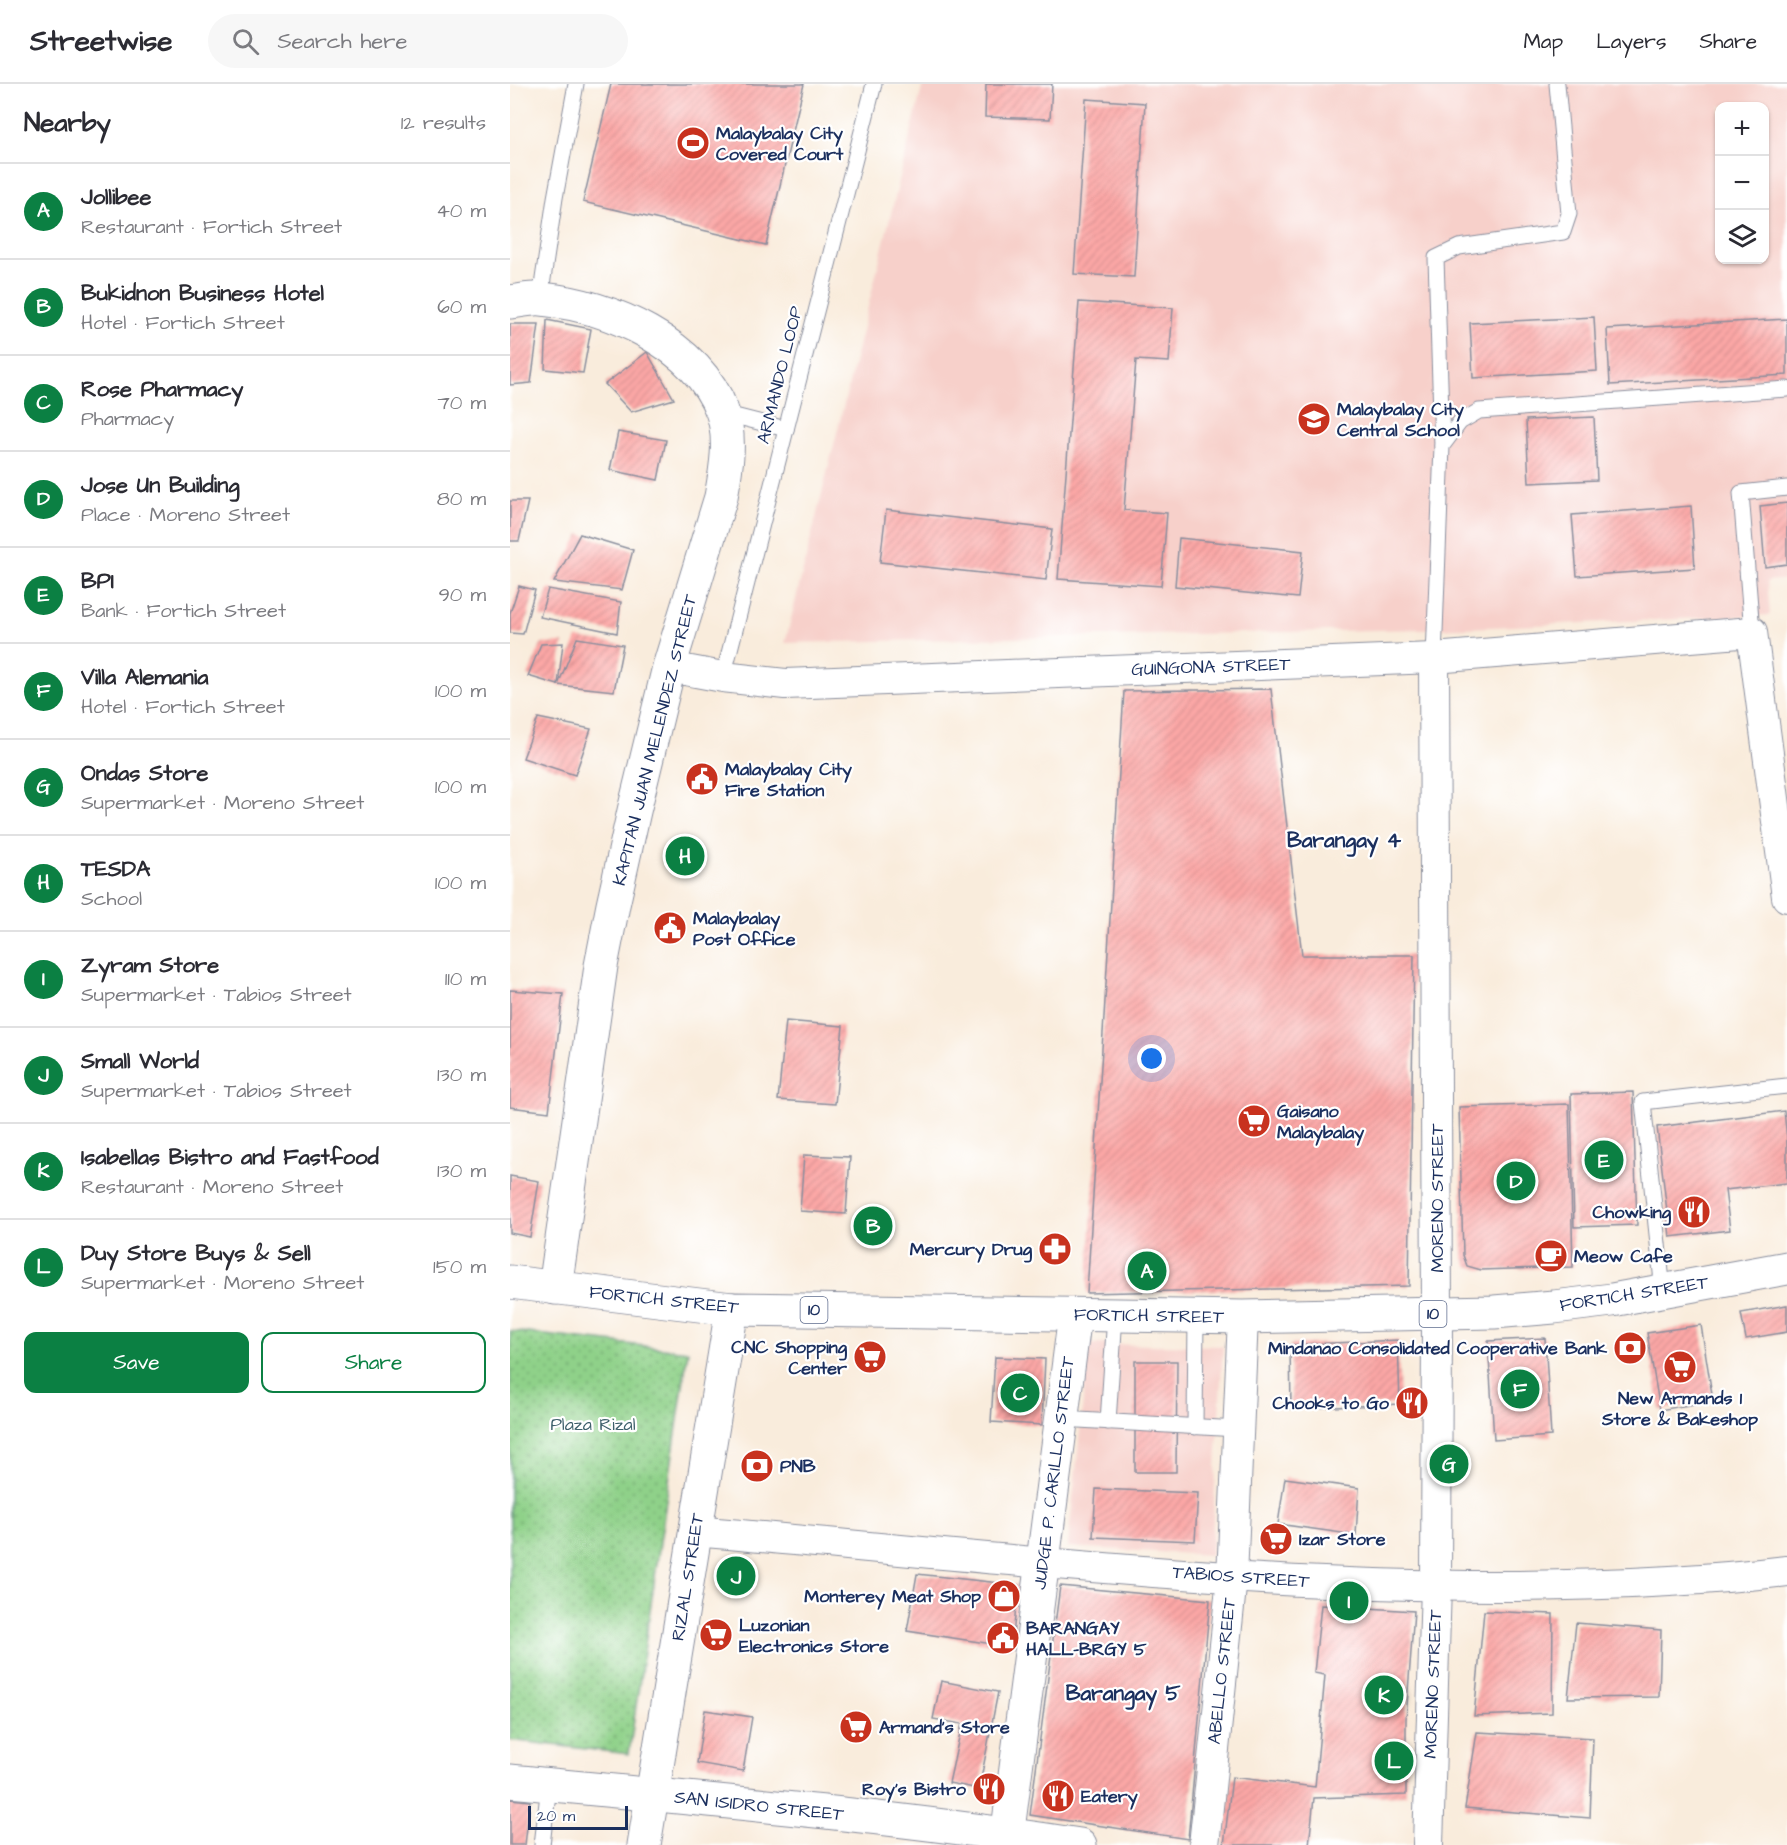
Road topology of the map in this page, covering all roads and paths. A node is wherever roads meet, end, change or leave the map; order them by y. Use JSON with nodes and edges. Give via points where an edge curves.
{"nodes":[{"id":1,"x":576,"y":84,"type":"edge"},
{"id":2,"x":874,"y":84,"type":"edge"},
{"id":3,"x":1557,"y":84,"type":"edge"},
{"id":4,"x":525,"y":300,"type":"edge"},
{"id":5,"x":1787,"y":389,"type":"edge"},
{"id":6,"x":723,"y":412,"type":"junction"},
{"id":7,"x":786,"y":429,"type":"junction"},
{"id":8,"x":1442,"y":446,"type":"junction"},
{"id":9,"x":1787,"y":488,"type":"edge"},
{"id":10,"x":1752,"y":632,"type":"junction"},
{"id":11,"x":1434,"y":658,"type":"junction"},
{"id":12,"x":669,"y":667,"type":"junction"},
{"id":13,"x":723,"y":677,"type":"junction"},
{"id":14,"x":1787,"y":897,"type":"edge"},
{"id":15,"x":1787,"y":1086,"type":"edge"},
{"id":16,"x":1787,"y":1268,"type":"edge"},
{"id":17,"x":510,"y":1282,"type":"edge"},
{"id":18,"x":555,"y":1288,"type":"junction"},
{"id":19,"x":1663,"y":1291,"type":"junction"},
{"id":20,"x":732,"y":1309,"type":"junction"},
{"id":21,"x":1437,"y":1314,"type":"junction"},
{"id":22,"x":1075,"y":1315,"type":"junction"},
{"id":23,"x":1115,"y":1315,"type":"junction"},
{"id":24,"x":1196,"y":1316,"type":"junction"},
{"id":25,"x":1243,"y":1317,"type":"junction"},
{"id":26,"x":1061,"y":1419,"type":"junction"},
{"id":27,"x":1108,"y":1422,"type":"junction"},
{"id":28,"x":1195,"y":1427,"type":"junction"},
{"id":29,"x":1238,"y":1429,"type":"junction"},
{"id":30,"x":695,"y":1531,"type":"junction"},
{"id":31,"x":1042,"y":1562,"type":"junction"},
{"id":32,"x":1787,"y":1571,"type":"edge"},
{"id":33,"x":1232,"y":1578,"type":"junction"},
{"id":34,"x":1436,"y":1587,"type":"junction"},
{"id":35,"x":510,"y":1781,"type":"edge"},
{"id":36,"x":549,"y":1785,"type":"junction"},
{"id":37,"x":652,"y":1795,"type":"junction"},
{"id":38,"x":1007,"y":1839,"type":"edge"},
{"id":39,"x":542,"y":1845,"type":"edge"},
{"id":40,"x":644,"y":1845,"type":"edge"},
{"id":41,"x":1080,"y":1845,"type":"edge"},
{"id":42,"x":1204,"y":1845,"type":"edge"},
{"id":43,"x":1428,"y":1845,"type":"edge"}],
"edges":[{"from":1,"to":4,"type":"lane","via":[[555,198]]},
{"from":2,"to":7,"type":"lane","name":"ARMANDO LOOP"},
{"from":3,"to":8,"type":"lane","via":[[1569,214],[1563,232],[1459,247],[1436,258]]},
{"from":4,"to":6,"type":"main road","name":"KAPITAN JUAN MELENDEZ STREET","via":[[585,307],[626,321],[666,344],[699,372]]},
{"from":5,"to":8,"type":"lane","via":[[1479,411],[1460,422]]},
{"from":6,"to":7,"type":"lane"},
{"from":6,"to":12,"type":"main road","name":"KAPITAN JUAN MELENDEZ STREET","via":[[728,442],[721,497]]},
{"from":7,"to":13,"type":"lane","name":"ARMANDO LOOP"},
{"from":8,"to":11,"type":"lane"},
{"from":9,"to":10,"type":"lane","via":[[1741,493]]},
{"from":10,"to":11,"type":"street","name":"GUINGONA STREET"},
{"from":10,"to":14,"type":"street"},
{"from":11,"to":13,"type":"street","name":"GUINGONA STREET","via":[[785,684]]},
{"from":11,"to":21,"type":"street","name":"MORENO STREET"},
{"from":12,"to":13,"type":"street","name":"GUINGONA STREET"},
{"from":12,"to":18,"type":"main road","name":"KAPITAN JUAN MELENDEZ STREET","via":[[601,966]]},
{"from":15,"to":19,"type":"lane","via":[[1643,1102]]},
{"from":16,"to":19,"type":"main road","name":"FORTICH STREET","number":"10"},
{"from":17,"to":18,"type":"main road","name":"FORTICH STREET","number":"10"},
{"from":18,"to":20,"type":"main road","name":"FORTICH STREET","number":"10"},
{"from":19,"to":21,"type":"main road","name":"FORTICH STREET","number":"10","via":[[1554,1307]]},
{"from":20,"to":22,"type":"main road","name":"FORTICH STREET","number":"10"},
{"from":20,"to":30,"type":"main road","name":"RIZAL STREET"},
{"from":21,"to":25,"type":"main road","name":"FORTICH STREET","number":"10"},
{"from":21,"to":34,"type":"street","name":"MORENO STREET"},
{"from":22,"to":23,"type":"main road","name":"FORTICH STREET","number":"10"},
{"from":22,"to":26,"type":"main road","name":"JUDGE P. CARILLO STREET"},
{"from":23,"to":24,"type":"main road","name":"FORTICH STREET","number":"10"},
{"from":23,"to":27,"type":"lane"},
{"from":24,"to":25,"type":"main road","name":"FORTICH STREET","number":"10"},
{"from":24,"to":28,"type":"lane"},
{"from":25,"to":29,"type":"street","name":"ABELLO STREET"},
{"from":26,"to":27,"type":"lane"},
{"from":26,"to":31,"type":"main road","name":"JUDGE P. CARILLO STREET"},
{"from":27,"to":28,"type":"lane"},
{"from":28,"to":29,"type":"lane"},
{"from":29,"to":33,"type":"street","name":"ABELLO STREET"},
{"from":30,"to":31,"type":"street","name":"TABIOS STREET"},
{"from":30,"to":37,"type":"main road","name":"RIZAL STREET"},
{"from":31,"to":33,"type":"street","name":"TABIOS STREET"},
{"from":31,"to":38,"type":"main road","name":"JUDGE P. CARILLO STREET"},
{"from":32,"to":34,"type":"street","name":"TABIOS STREET","via":[[1722,1580]]},
{"from":33,"to":34,"type":"street","name":"TABIOS STREET"},
{"from":33,"to":42,"type":"street","name":"ABELLO STREET"},
{"from":34,"to":43,"type":"street","name":"MORENO STREET"},
{"from":35,"to":36,"type":"main road","name":"SAN ISIDRO STREET"},
{"from":36,"to":37,"type":"main road","name":"SAN ISIDRO STREET"},
{"from":36,"to":39,"type":"lane"},
{"from":37,"to":38,"type":"main road","name":"SAN ISIDRO STREET"},
{"from":37,"to":40,"type":"main road","name":"RIZAL STREET"},
{"from":38,"to":41,"type":"main road","name":"SAN ISIDRO STREET"}]}
